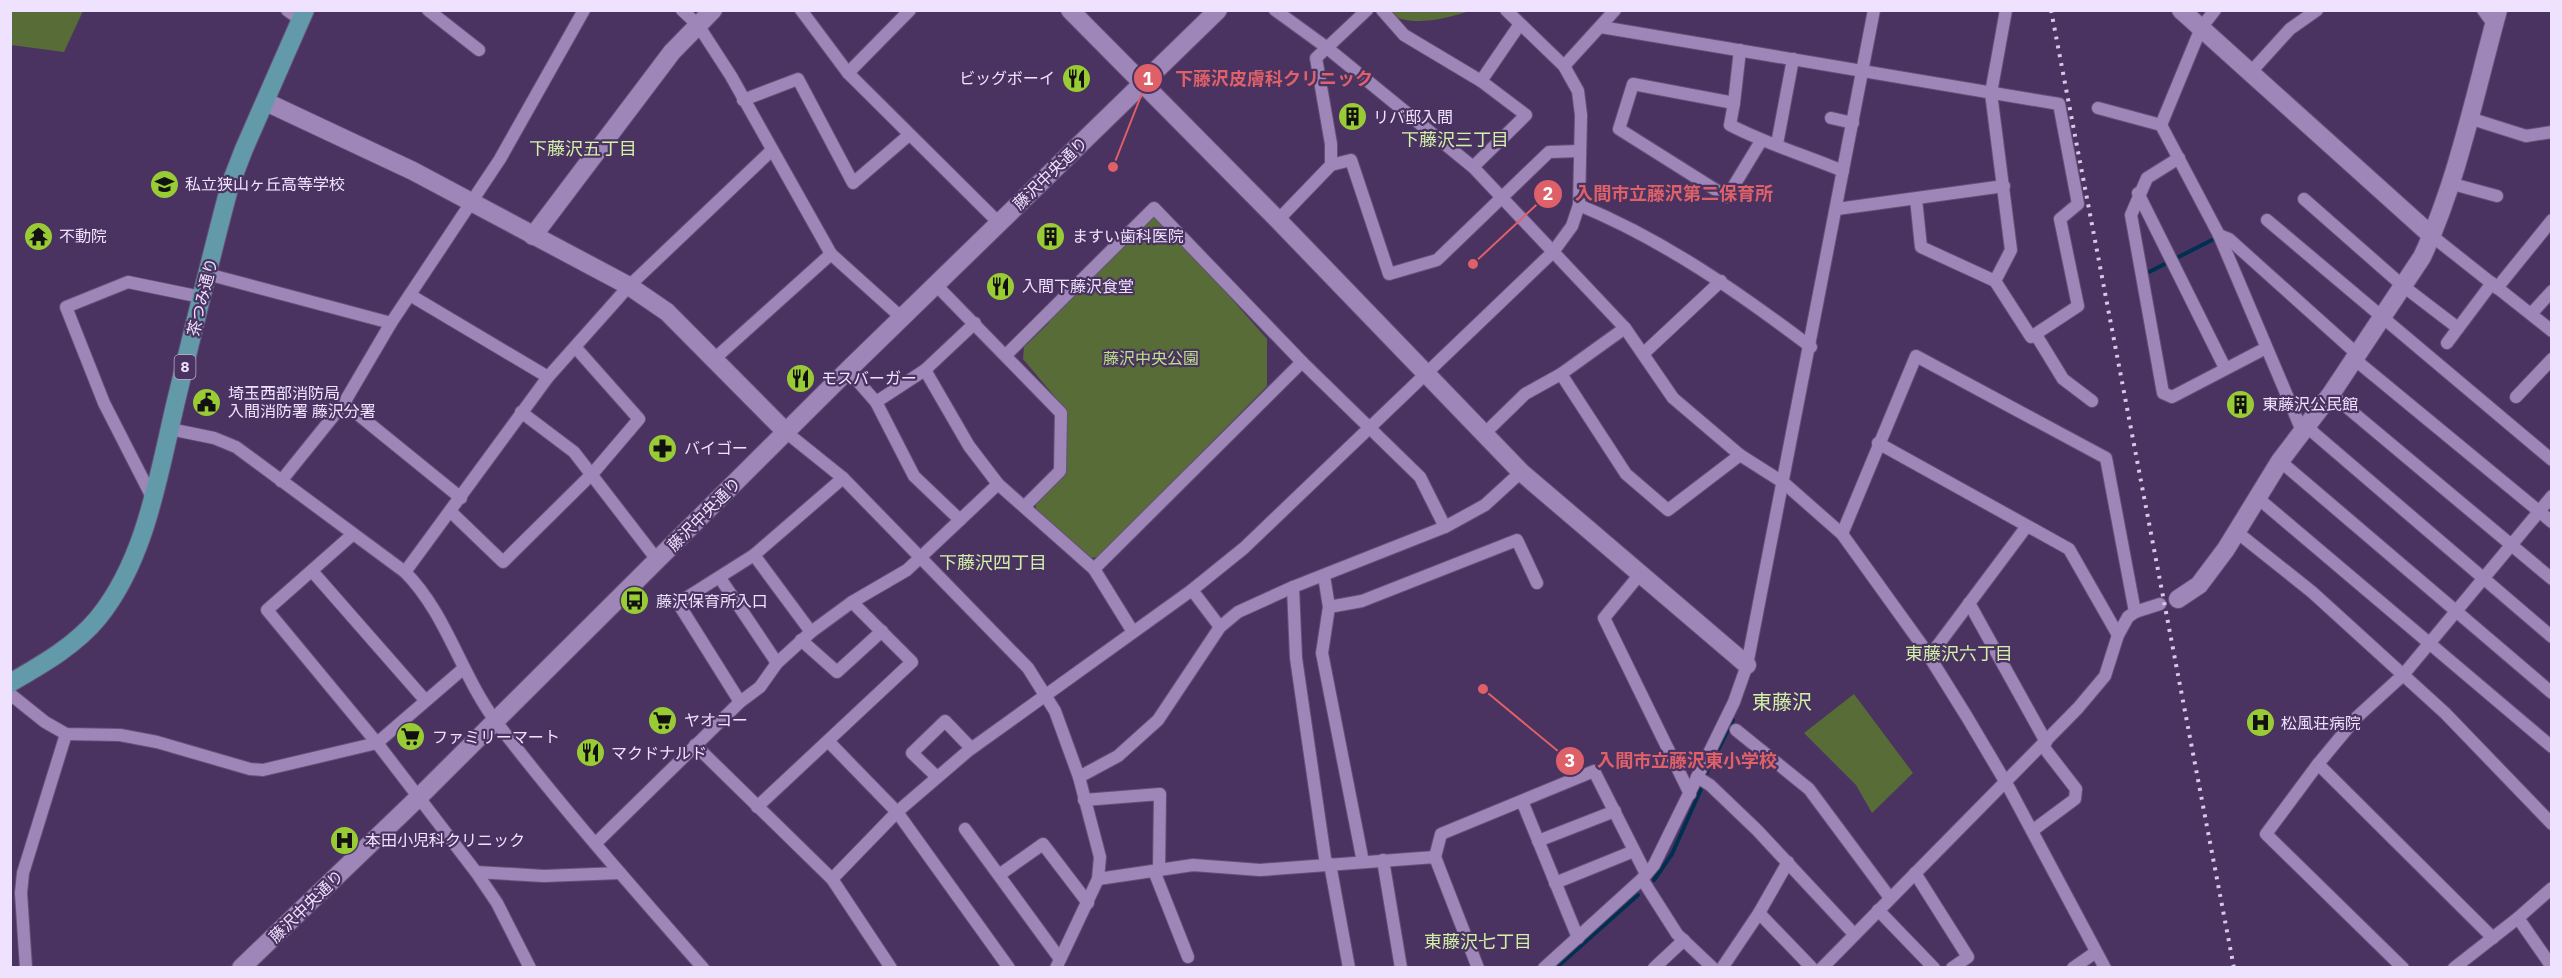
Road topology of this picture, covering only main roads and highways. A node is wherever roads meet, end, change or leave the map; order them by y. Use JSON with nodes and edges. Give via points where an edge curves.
{"nodes":[{"id":1,"x":298,"y":14,"type":"edge"},
{"id":2,"x":10,"y":683,"type":"edge"}],
"edges":[{"from":1,"to":2,"type":"main road","name":"茶つみ通り","number":"8","via":[[230,186],[153,499],[120,585],[81,636]]}]}
